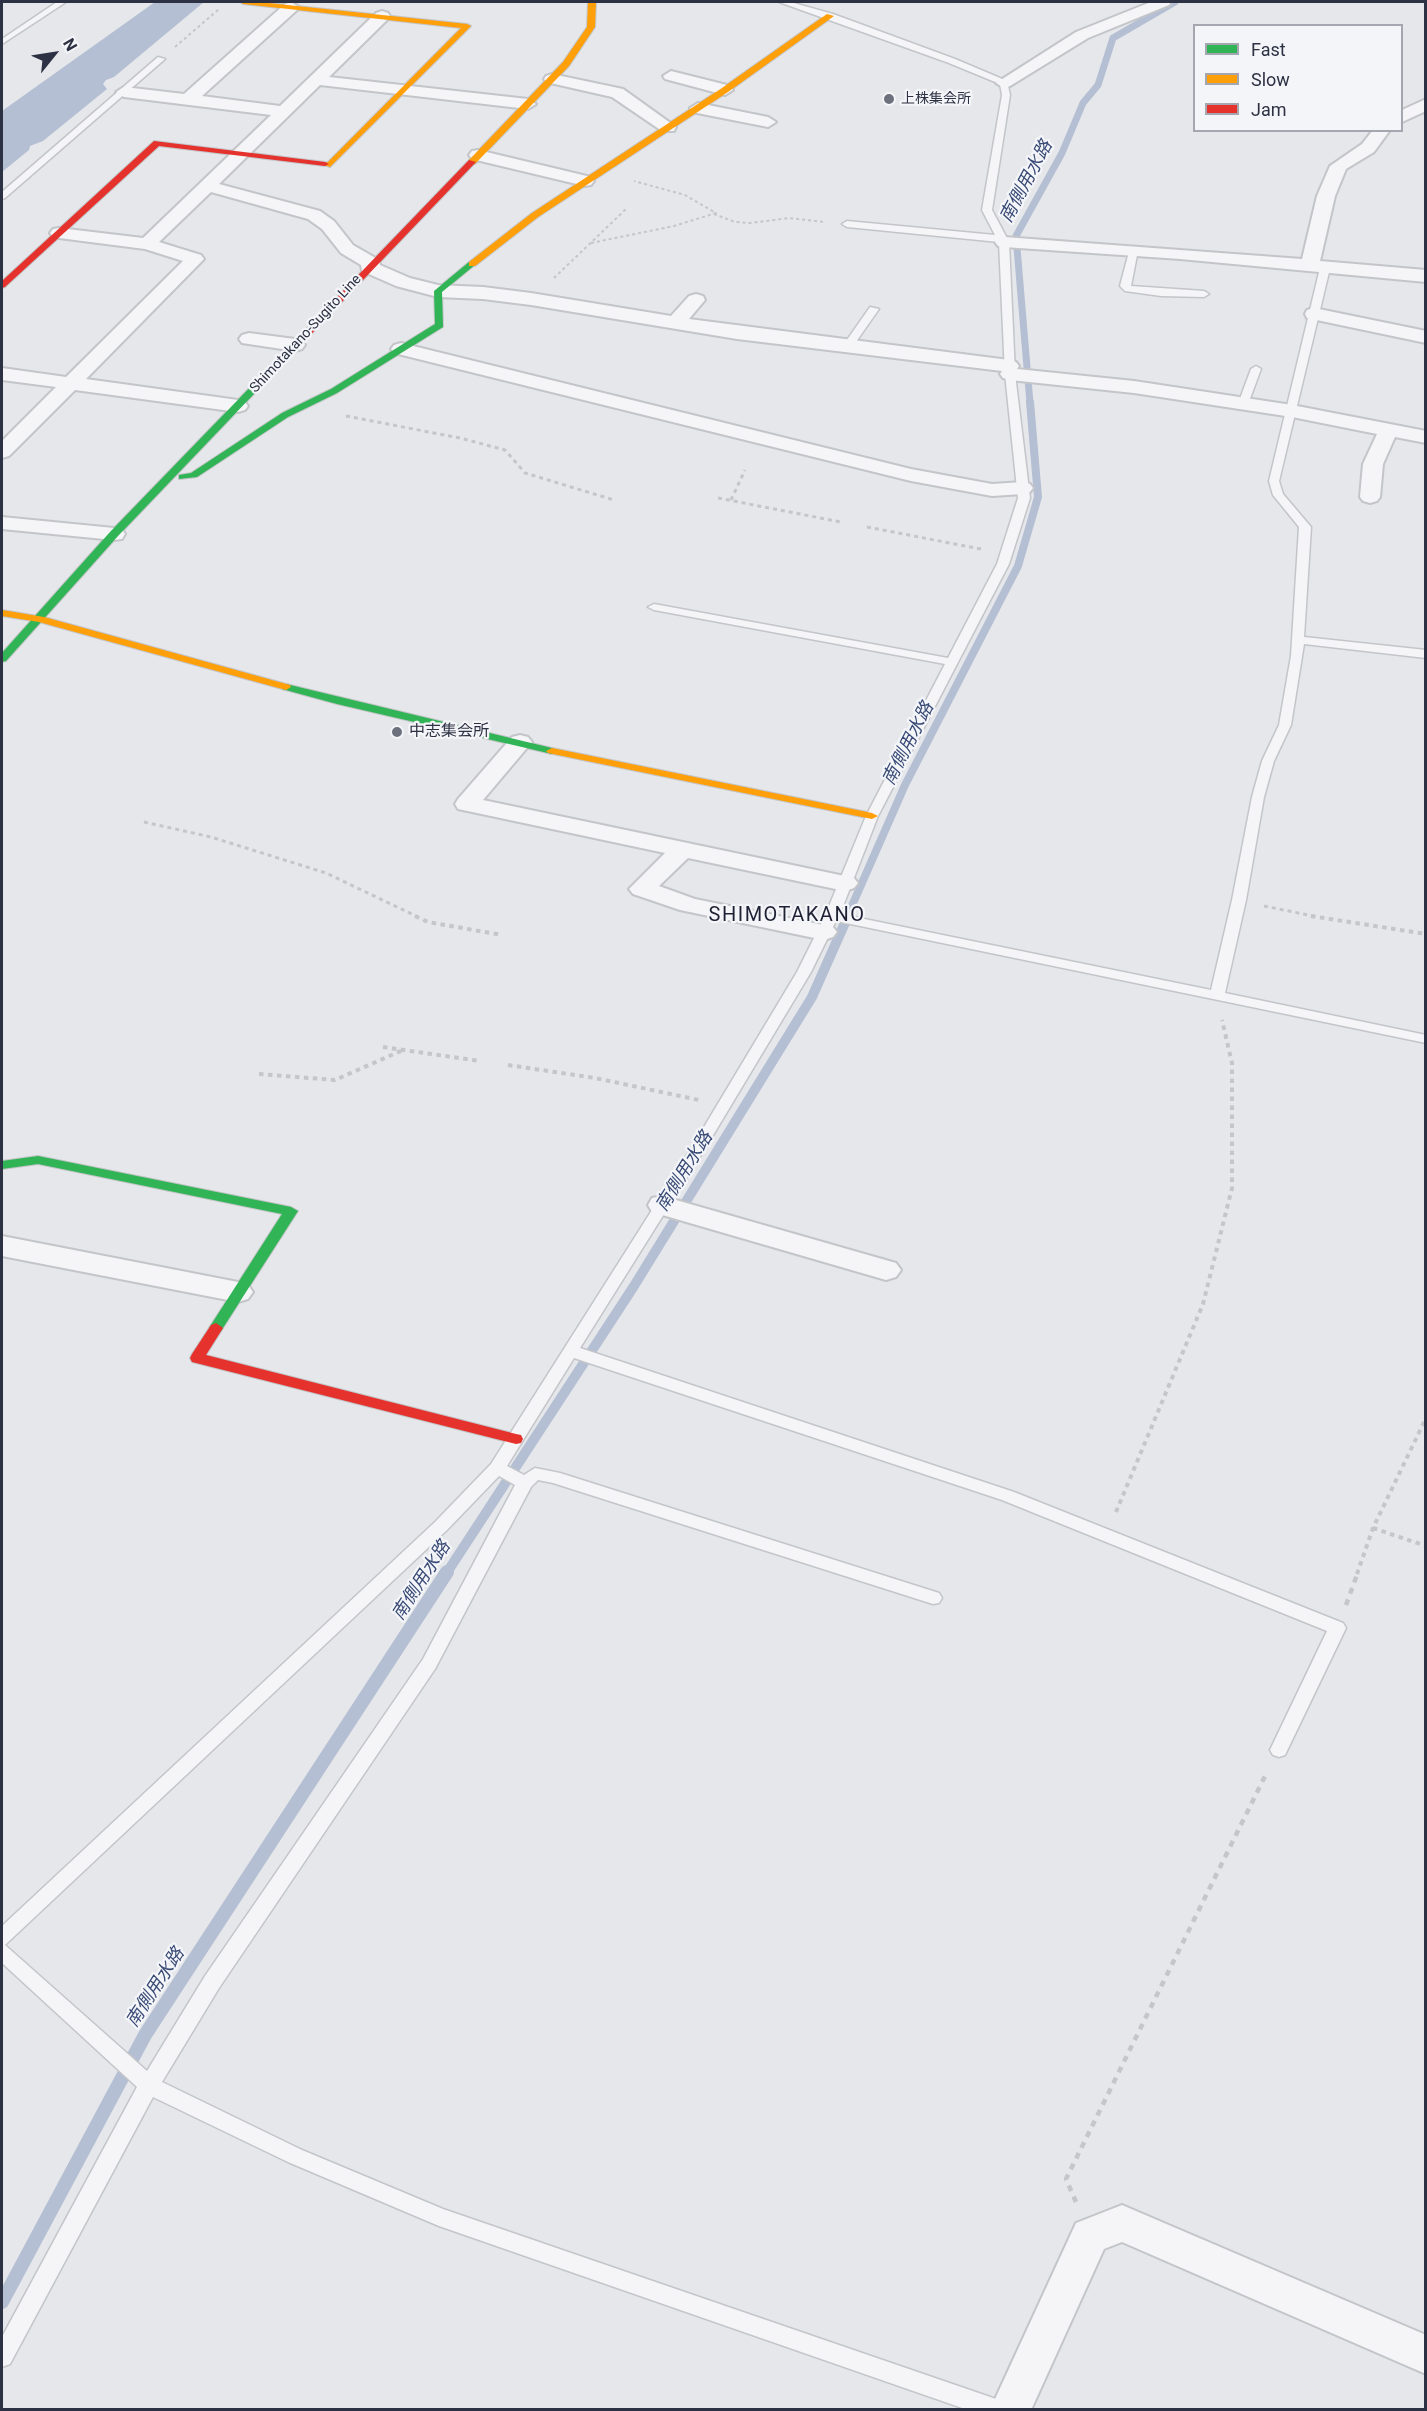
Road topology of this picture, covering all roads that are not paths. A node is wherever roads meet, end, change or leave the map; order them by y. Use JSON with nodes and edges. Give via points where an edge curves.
{"nodes":[{"id":1,"x":62,"y":2,"type":"edge"},
{"id":2,"x":252,"y":2,"type":"edge"},
{"id":3,"x":592,"y":2,"type":"edge"},
{"id":4,"x":783,"y":2,"type":"edge"},
{"id":5,"x":1157,"y":2,"type":"edge"},
{"id":6,"x":291,"y":7,"type":"junction"},
{"id":7,"x":382,"y":16,"type":"junction"},
{"id":8,"x":830,"y":16,"type":"junction"},
{"id":9,"x":2,"y":42,"type":"edge"},
{"id":10,"x":161,"y":59,"type":"road end"},
{"id":11,"x":671,"y":76,"type":"dead end"},
{"id":12,"x":552,"y":78,"type":"junction"},
{"id":13,"x":316,"y":80,"type":"junction"},
{"id":14,"x":1004,"y":83,"type":"junction"},
{"id":15,"x":402,"y":89,"type":"junction"},
{"id":16,"x":725,"y":90,"type":"junction"},
{"id":17,"x":124,"y":92,"type":"junction"},
{"id":18,"x":189,"y":99,"type":"junction"},
{"id":19,"x":528,"y":104,"type":"junction"},
{"id":20,"x":1425,"y":104,"type":"edge"},
{"id":21,"x":698,"y":108,"type":"junction"},
{"id":22,"x":283,"y":111,"type":"junction"},
{"id":23,"x":1403,"y":116,"type":"edge"},
{"id":24,"x":768,"y":122,"type":"dead end"},
{"id":25,"x":668,"y":128,"type":"junction"},
{"id":26,"x":1380,"y":132,"type":"edge"},
{"id":27,"x":241,"y":153,"type":"junction"},
{"id":28,"x":478,"y":155,"type":"junction"},
{"id":29,"x":585,"y":181,"type":"junction"},
{"id":30,"x":207,"y":186,"type":"junction"},
{"id":31,"x":2,"y":196,"type":"edge"},
{"id":32,"x":847,"y":224,"type":"road end"},
{"id":33,"x":59,"y":233,"type":"junction"},
{"id":34,"x":1003,"y":240,"type":"junction"},
{"id":35,"x":147,"y":244,"type":"junction"},
{"id":36,"x":1133,"y":250,"type":"junction"},
{"id":37,"x":371,"y":266,"type":"junction"},
{"id":38,"x":1317,"y":267,"type":"junction"},
{"id":39,"x":1425,"y":276,"type":"edge"},
{"id":40,"x":2,"y":285,"type":"edge"},
{"id":41,"x":438,"y":291,"type":"junction"},
{"id":42,"x":1204,"y":294,"type":"dead end"},
{"id":43,"x":696,"y":300,"type":"dead end"},
{"id":44,"x":874,"y":309,"type":"dead end"},
{"id":45,"x":1314,"y":314,"type":"junction"},
{"id":46,"x":675,"y":323,"type":"junction"},
{"id":47,"x":1425,"y":337,"type":"edge"},
{"id":48,"x":249,"y":339,"type":"dead end"},
{"id":49,"x":295,"y":345,"type":"junction"},
{"id":50,"x":847,"y":347,"type":"junction"},
{"id":51,"x":401,"y":349,"type":"junction"},
{"id":52,"x":1256,"y":369,"type":"dead end"},
{"id":53,"x":1010,"y":370,"type":"junction"},
{"id":54,"x":2,"y":374,"type":"edge"},
{"id":55,"x":69,"y":383,"type":"junction"},
{"id":56,"x":1243,"y":404,"type":"junction"},
{"id":57,"x":238,"y":406,"type":"junction"},
{"id":58,"x":1292,"y":411,"type":"junction"},
{"id":59,"x":1389,"y":429,"type":"junction"},
{"id":60,"x":1425,"y":437,"type":"edge"},
{"id":61,"x":2,"y":452,"type":"edge"},
{"id":62,"x":167,"y":479,"type":"junction"},
{"id":63,"x":1023,"y":488,"type":"junction"},
{"id":64,"x":1370,"y":497,"type":"dead end"},
{"id":65,"x":4,"y":526,"type":"edge"},
{"id":66,"x":114,"y":534,"type":"junction"},
{"id":67,"x":654,"y":607,"type":"dead end"},
{"id":68,"x":2,"y":613,"type":"edge"},
{"id":69,"x":40,"y":619,"type":"junction"},
{"id":70,"x":1299,"y":640,"type":"junction"},
{"id":71,"x":1425,"y":654,"type":"edge"},
{"id":72,"x":2,"y":659,"type":"edge"},
{"id":73,"x":952,"y":662,"type":"junction"},
{"id":74,"x":520,"y":742,"type":"junction"},
{"id":75,"x":872,"y":816,"type":"junction"},
{"id":76,"x":683,"y":849,"type":"junction"},
{"id":77,"x":845,"y":883,"type":"junction"},
{"id":78,"x":828,"y":924,"type":"junction"},
{"id":79,"x":1217,"y":996,"type":"junction"},
{"id":80,"x":1425,"y":1039,"type":"edge"},
{"id":81,"x":2,"y":1165,"type":"edge"},
{"id":82,"x":662,"y":1205,"type":"junction"},
{"id":83,"x":2,"y":1246,"type":"edge"},
{"id":84,"x":886,"y":1269,"type":"dead end"},
{"id":85,"x":238,"y":1292,"type":"junction"},
{"id":86,"x":571,"y":1351,"type":"junction"},
{"id":87,"x":516,"y":1439,"type":"junction"},
{"id":88,"x":498,"y":1468,"type":"junction"},
{"id":89,"x":525,"y":1483,"type":"junction"},
{"id":90,"x":933,"y":1598,"type":"dead end"},
{"id":91,"x":1279,"y":1750,"type":"road end"},
{"id":92,"x":2,"y":1938,"type":"edge"},
{"id":93,"x":2,"y":1952,"type":"edge"},
{"id":94,"x":149,"y":2085,"type":"junction"},
{"id":95,"x":1425,"y":2355,"type":"edge"},
{"id":96,"x":2,"y":2357,"type":"edge"},
{"id":97,"x":999,"y":2409,"type":"edge"},
{"id":98,"x":1010,"y":2409,"type":"edge"}],
"edges":[{"from":1,"to":9,"type":"lane"},
{"from":2,"to":6,"type":"street"},
{"from":3,"to":12,"type":"street","name":"Shimotakano-Sugito Line","via":[[591,27]]},
{"from":4,"to":8,"type":"lane"},
{"from":5,"to":14,"type":"street","via":[[1082,35]]},
{"from":6,"to":7,"type":"street"},
{"from":6,"to":18,"type":"street"},
{"from":7,"to":13,"type":"street"},
{"from":7,"to":15,"type":"street","via":[[467,26]]},
{"from":8,"to":14,"type":"lane"},
{"from":8,"to":16,"type":"street"},
{"from":10,"to":17,"type":"lane"},
{"from":11,"to":16,"type":"street"},
{"from":12,"to":19,"type":"street","name":"Shimotakano-Sugito Line"},
{"from":12,"to":25,"type":"street","via":[[617,93]]},
{"from":13,"to":15,"type":"street"},
{"from":13,"to":22,"type":"street"},
{"from":14,"to":34,"type":"lane","via":[[1006,95],[987,210]]},
{"from":15,"to":19,"type":"street"},
{"from":15,"to":27,"type":"street","via":[[330,165]]},
{"from":16,"to":21,"type":"street"},
{"from":17,"to":18,"type":"street"},
{"from":17,"to":31,"type":"lane"},
{"from":18,"to":22,"type":"street"},
{"from":19,"to":28,"type":"street","name":"Shimotakano-Sugito Line"},
{"from":20,"to":23,"type":"street"},
{"from":21,"to":24,"type":"street"},
{"from":21,"to":25,"type":"street"},
{"from":22,"to":27,"type":"street"},
{"from":25,"to":29,"type":"street"},
{"from":26,"to":38,"type":"street","via":[[1368,148],[1339,166],[1326,196]]},
{"from":27,"to":30,"type":"street"},
{"from":27,"to":33,"type":"street","via":[[157,143]]},
{"from":28,"to":29,"type":"street"},
{"from":28,"to":37,"type":"street","name":"Shimotakano-Sugito Line"},
{"from":29,"to":41,"type":"street","via":[[535,214]]},
{"from":30,"to":35,"type":"street"},
{"from":30,"to":37,"type":"street","via":[[314,216],[328,225],[347,249]]},
{"from":32,"to":34,"type":"lane"},
{"from":33,"to":35,"type":"street"},
{"from":33,"to":40,"type":"street"},
{"from":34,"to":36,"type":"street"},
{"from":34,"to":53,"type":"lane"},
{"from":35,"to":55,"type":"street","via":[[195,259]]},
{"from":36,"to":38,"type":"street"},
{"from":36,"to":42,"type":"lane","via":[[1125,286],[1128,289]]},
{"from":37,"to":41,"type":"street","via":[[404,282]]},
{"from":37,"to":49,"type":"street","name":"Shimotakano-Sugito Line"},
{"from":38,"to":39,"type":"street"},
{"from":38,"to":45,"type":"lane"},
{"from":41,"to":46,"type":"street","via":[[531,299]]},
{"from":41,"to":51,"type":"street","via":[[440,325]]},
{"from":43,"to":46,"type":"street"},
{"from":44,"to":50,"type":"lane"},
{"from":45,"to":47,"type":"street"},
{"from":45,"to":58,"type":"lane"},
{"from":46,"to":50,"type":"street"},
{"from":48,"to":49,"type":"street"},
{"from":49,"to":57,"type":"street","name":"Shimotakano-Sugito Line"},
{"from":50,"to":53,"type":"street"},
{"from":51,"to":62,"type":"street","via":[[240,443],[194,475]]},
{"from":51,"to":63,"type":"street","via":[[911,475],[992,490]]},
{"from":52,"to":56,"type":"lane"},
{"from":53,"to":56,"type":"street"},
{"from":53,"to":63,"type":"lane"},
{"from":54,"to":55,"type":"street"},
{"from":55,"to":57,"type":"street"},
{"from":55,"to":61,"type":"street"},
{"from":56,"to":58,"type":"street"},
{"from":57,"to":62,"type":"street","name":"Shimotakano-Sugito Line"},
{"from":58,"to":59,"type":"street"},
{"from":58,"to":70,"type":"lane","via":[[1274,481],[1278,495],[1305,527]]},
{"from":59,"to":60,"type":"street"},
{"from":59,"to":64,"type":"street","via":[[1373,464]]},
{"from":62,"to":66,"type":"street","name":"Shimotakano-Sugito Line"},
{"from":63,"to":73,"type":"lane","via":[[1024,498],[1003,564]]},
{"from":65,"to":66,"type":"street"},
{"from":66,"to":69,"type":"street","name":"Shimotakano-Sugito Line"},
{"from":67,"to":73,"type":"lane"},
{"from":68,"to":69,"type":"street"},
{"from":69,"to":72,"type":"street","name":"Shimotakano-Sugito Line"},
{"from":69,"to":74,"type":"street","via":[[337,701]]},
{"from":70,"to":71,"type":"lane"},
{"from":70,"to":79,"type":"lane","via":[[1285,725],[1268,760],[1258,797]]},
{"from":73,"to":75,"type":"lane"},
{"from":74,"to":75,"type":"street"},
{"from":74,"to":76,"type":"street","via":[[467,804]]},
{"from":75,"to":77,"type":"lane"},
{"from":76,"to":77,"type":"street"},
{"from":76,"to":78,"type":"street","via":[[642,889],[689,905]]},
{"from":77,"to":78,"type":"lane"},
{"from":78,"to":79,"type":"lane"},
{"from":78,"to":82,"type":"lane","via":[[804,972]]},
{"from":79,"to":80,"type":"lane"},
{"from":81,"to":85,"type":"street","via":[[38,1160],[291,1210]]},
{"from":82,"to":84,"type":"street"},
{"from":82,"to":86,"type":"lane"},
{"from":83,"to":85,"type":"street"},
{"from":85,"to":87,"type":"street","via":[[196,1358]]},
{"from":86,"to":87,"type":"lane"},
{"from":86,"to":91,"type":"lane","via":[[1008,1496],[1337,1628]]},
{"from":87,"to":88,"type":"lane"},
{"from":88,"to":89,"type":"lane"},
{"from":88,"to":92,"type":"lane"},
{"from":89,"to":90,"type":"lane","via":[[535,1474],[554,1477]]},
{"from":89,"to":94,"type":"lane","via":[[429,1664],[212,1982]]},
{"from":93,"to":94,"type":"lane"},
{"from":94,"to":96,"type":"lane"},
{"from":94,"to":97,"type":"lane","via":[[295,2156],[439,2217]]},
{"from":95,"to":98,"type":"street","via":[[1122,2223],[1090,2236]]}]}
